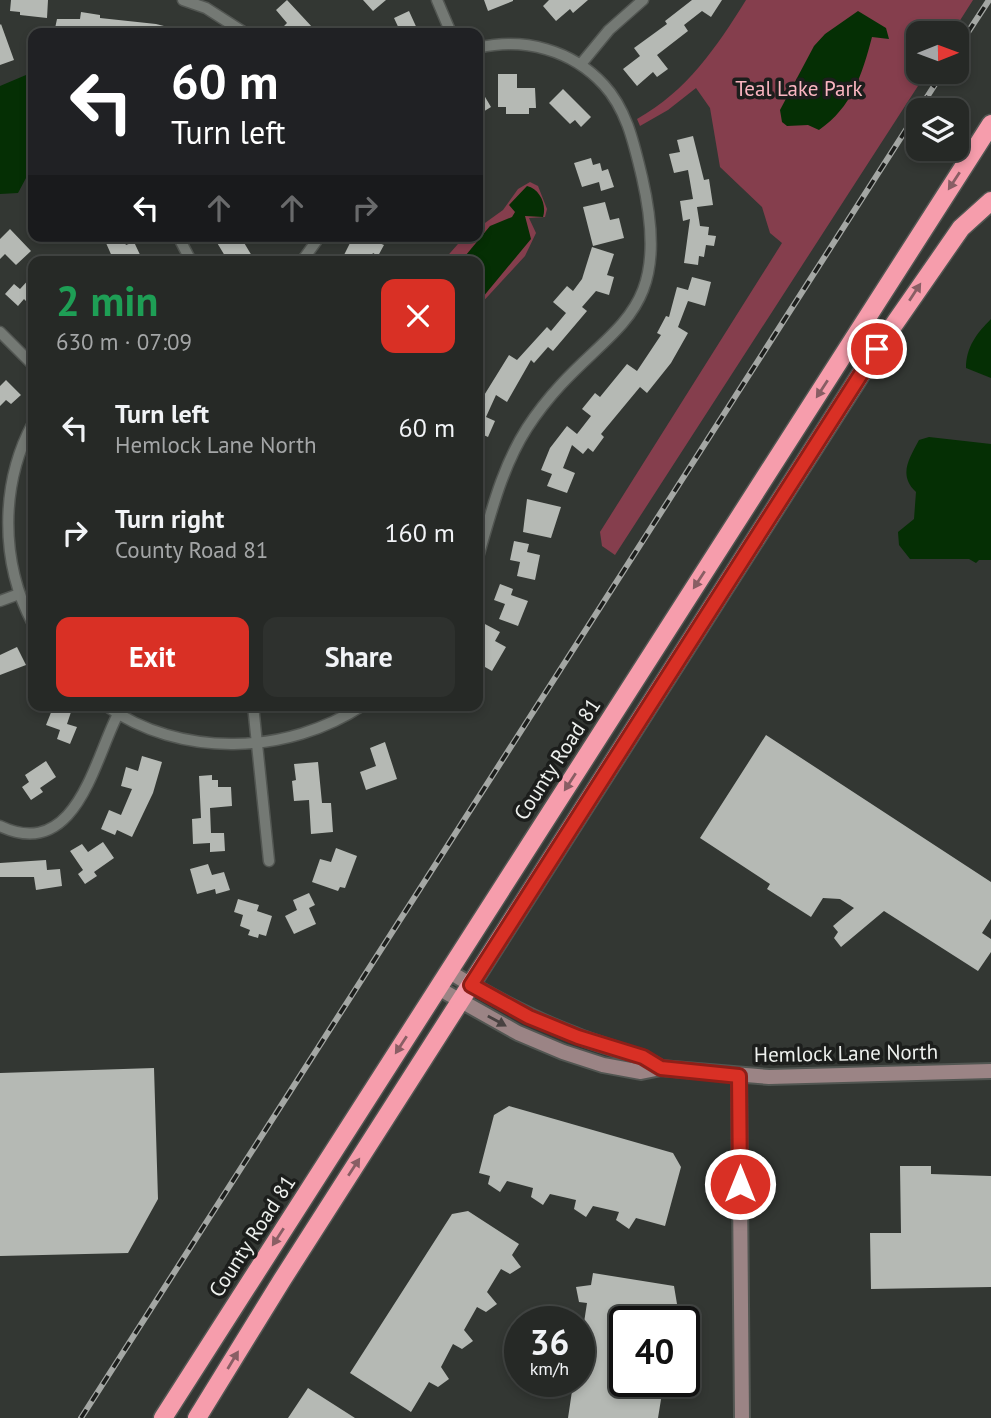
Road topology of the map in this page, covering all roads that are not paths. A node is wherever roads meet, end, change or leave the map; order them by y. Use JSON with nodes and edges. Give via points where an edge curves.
{"nodes":[{"id":1,"x":183,"y":0,"type":"edge"},
{"id":2,"x":437,"y":0,"type":"edge"},
{"id":3,"x":643,"y":0,"type":"edge"},
{"id":4,"x":236,"y":28,"type":"edge"},
{"id":5,"x":450,"y":28,"type":"edge"},
{"id":6,"x":483,"y":47,"type":"edge"},
{"id":7,"x":581,"y":64,"type":"junction"},
{"id":8,"x":991,"y":124,"type":"edge"},
{"id":9,"x":991,"y":201,"type":"edge"},
{"id":10,"x":0,"y":332,"type":"edge"},
{"id":11,"x":28,"y":360,"type":"edge"},
{"id":12,"x":28,"y":433,"type":"edge"},
{"id":13,"x":4,"y":486,"type":"edge"},
{"id":14,"x":483,"y":542,"type":"edge"},
{"id":15,"x":19,"y":594,"type":"junction"},
{"id":16,"x":0,"y":601,"type":"edge"},
{"id":17,"x":28,"y":613,"type":"edge"},
{"id":18,"x":114,"y":711,"type":"edge"},
{"id":19,"x":253,"y":711,"type":"edge"},
{"id":20,"x":352,"y":711,"type":"edge"},
{"id":21,"x":118,"y":714,"type":"junction"},
{"id":22,"x":256,"y":744,"type":"junction"},
{"id":23,"x":0,"y":826,"type":"edge"},
{"id":24,"x":269,"y":861,"type":"dead end"},
{"id":25,"x":448,"y":971,"type":"junction"},
{"id":26,"x":471,"y":985,"type":"junction"},
{"id":27,"x":438,"y":988,"type":"junction"},
{"id":28,"x":460,"y":1000,"type":"junction"},
{"id":29,"x":661,"y":1068,"type":"junction"},
{"id":30,"x":991,"y":1071,"type":"edge"},
{"id":31,"x":739,"y":1076,"type":"junction"},
{"id":32,"x":163,"y":1418,"type":"edge"},
{"id":33,"x":197,"y":1418,"type":"edge"},
{"id":34,"x":742,"y":1418,"type":"edge"}],
"edges":[{"from":1,"to":4,"type":"street","via":[[206,8]]},
{"from":2,"to":5,"type":"street"},
{"from":3,"to":7,"type":"street","via":[[609,30]]},
{"from":6,"to":7,"type":"street","via":[[529,45]]},
{"from":7,"to":14,"type":"street","via":[[614,96],[629,128],[650,210],[652,260],[646,284],[624,325],[576,370],[527,429],[509,462]]},
{"from":8,"to":25,"type":"highway","name":"County Road 81","one_way":true},
{"from":26,"to":9,"type":"highway","one_way":true,"via":[[922,280],[961,229]]},
{"from":10,"to":11,"type":"street"},
{"from":12,"to":13,"type":"street"},
{"from":13,"to":15,"type":"street","via":[[10,558]]},
{"from":15,"to":16,"type":"street"},
{"from":15,"to":17,"type":"street"},
{"from":18,"to":21,"type":"street"},
{"from":19,"to":22,"type":"street"},
{"from":20,"to":22,"type":"street","via":[[326,726]]},
{"from":21,"to":22,"type":"street","via":[[184,739]]},
{"from":21,"to":23,"type":"street","via":[[78,806],[65,819],[32,832]]},
{"from":22,"to":24,"type":"street"},
{"from":25,"to":26,"type":"street","name":"Hemlock Lane North"},
{"from":25,"to":27,"type":"highway","name":"County Road 81"},
{"from":26,"to":28,"type":"highway"},
{"from":26,"to":29,"type":"street","name":"Hemlock Lane North","via":[[529,1017],[643,1057]]},
{"from":27,"to":28,"type":"street","name":"Hemlock Lane North"},
{"from":27,"to":32,"type":"highway","name":"County Road 81","one_way":true},
{"from":28,"to":29,"type":"street","name":"Hemlock Lane North","one_way":true,"via":[[518,1033],[564,1052],[642,1072]]},
{"from":33,"to":28,"type":"highway","one_way":true},
{"from":29,"to":31,"type":"street","name":"Hemlock Lane North"},
{"from":30,"to":31,"type":"street","name":"Hemlock Lane North"},
{"from":31,"to":34,"type":"street"}]}
